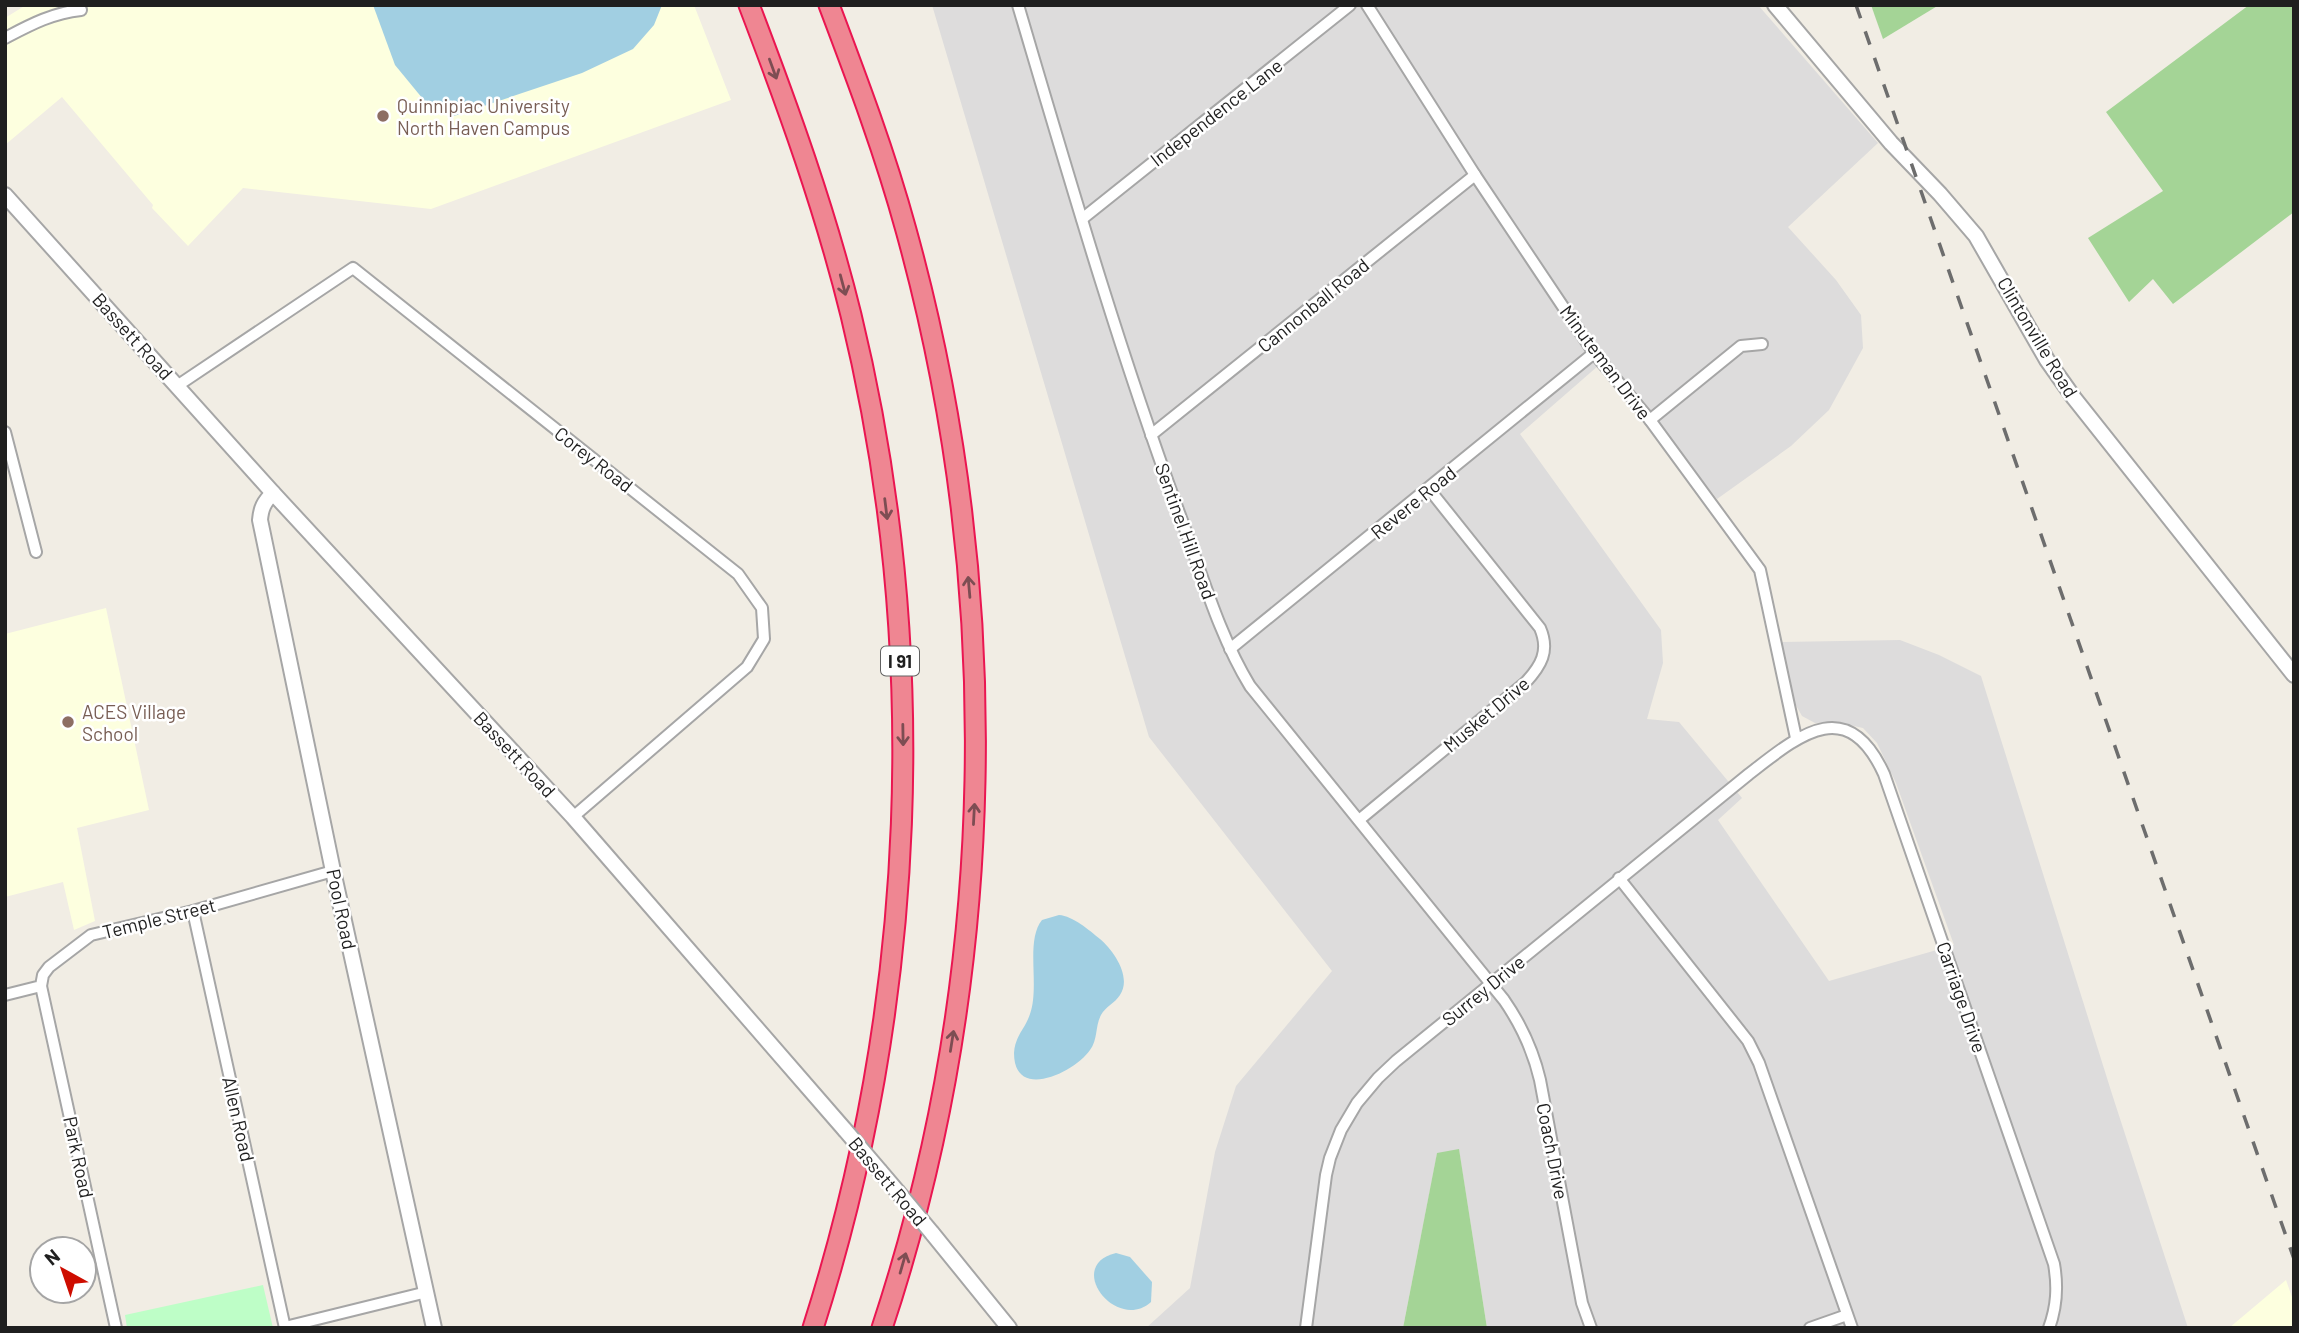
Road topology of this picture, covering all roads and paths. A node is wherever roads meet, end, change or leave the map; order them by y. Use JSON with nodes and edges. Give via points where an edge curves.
{"nodes":[{"id":1,"x":749,"y":5,"type":"edge"},
{"id":2,"x":829,"y":5,"type":"edge"},
{"id":3,"x":1018,"y":5,"type":"edge"},
{"id":4,"x":1350,"y":5,"type":"edge"},
{"id":5,"x":1367,"y":5,"type":"edge"},
{"id":6,"x":1775,"y":5,"type":"edge"},
{"id":7,"x":81,"y":10,"type":"dead end"},
{"id":8,"x":5,"y":38,"type":"edge"},
{"id":9,"x":1475,"y":175,"type":"junction"},
{"id":10,"x":5,"y":195,"type":"edge"},
{"id":11,"x":1082,"y":219,"type":"junction"},
{"id":12,"x":1762,"y":344,"type":"dead end"},
{"id":13,"x":1594,"y":353,"type":"junction"},
{"id":14,"x":177,"y":386,"type":"junction"},
{"id":15,"x":1650,"y":420,"type":"junction"},
{"id":16,"x":5,"y":432,"type":"edge"},
{"id":17,"x":1151,"y":435,"type":"junction"},
{"id":18,"x":1429,"y":489,"type":"junction"},
{"id":19,"x":273,"y":494,"type":"junction"},
{"id":20,"x":36,"y":552,"type":"dead end"},
{"id":21,"x":1230,"y":649,"type":"junction"},
{"id":22,"x":2294,"y":675,"type":"edge"},
{"id":23,"x":1796,"y":738,"type":"junction"},
{"id":24,"x":573,"y":817,"type":"junction"},
{"id":25,"x":1359,"y":820,"type":"junction"},
{"id":26,"x":333,"y":871,"type":"junction"},
{"id":27,"x":1619,"y":878,"type":"junction"},
{"id":28,"x":193,"y":911,"type":"junction"},
{"id":29,"x":1491,"y":984,"type":"junction"},
{"id":30,"x":41,"y":986,"type":"junction"},
{"id":31,"x":5,"y":995,"type":"edge"},
{"id":32,"x":427,"y":1292,"type":"junction"},
{"id":33,"x":1847,"y":1315,"type":"junction"},
{"id":34,"x":285,"y":1327,"type":"edge"},
{"id":35,"x":116,"y":1328,"type":"edge"},
{"id":36,"x":435,"y":1328,"type":"edge"},
{"id":37,"x":813,"y":1328,"type":"edge"},
{"id":38,"x":882,"y":1328,"type":"edge"},
{"id":39,"x":1009,"y":1328,"type":"edge"},
{"id":40,"x":1306,"y":1328,"type":"edge"},
{"id":41,"x":1591,"y":1328,"type":"edge"},
{"id":42,"x":1810,"y":1328,"type":"edge"},
{"id":43,"x":1852,"y":1328,"type":"edge"},
{"id":44,"x":2049,"y":1328,"type":"edge"}],
"edges":[{"from":1,"to":37,"type":"highway","number":"I 91","one_way":true,"via":[[817,194],[857,342],[883,481],[900,657],[902,825],[887,1001],[858,1166]]},
{"from":38,"to":2,"type":"highway","one_way":true,"via":[[926,1176],[958,1001],[973,838],[975,678],[960,499],[932,334],[886,160]]},
{"from":3,"to":11,"type":"street","name":"Sentinel Hill Road"},
{"from":4,"to":11,"type":"street","name":"Independence Lane"},
{"from":5,"to":9,"type":"street","name":"Minuteman Drive"},
{"from":6,"to":22,"type":"street","name":"Clintonville Road","via":[[1976,236],[2074,398]]},
{"from":7,"to":8,"type":"street","via":[[40,19]]},
{"from":9,"to":13,"type":"street","name":"Minuteman Drive"},
{"from":9,"to":17,"type":"street","name":"Cannonball Road"},
{"from":10,"to":14,"type":"street","name":"Bassett Road"},
{"from":11,"to":17,"type":"street","name":"Sentinel Hill Road"},
{"from":12,"to":15,"type":"street","via":[[1741,346]]},
{"from":13,"to":15,"type":"street","name":"Minuteman Drive"},
{"from":13,"to":18,"type":"street","name":"Revere Road"},
{"from":14,"to":19,"type":"street","name":"Bassett Road"},
{"from":14,"to":24,"type":"street","name":"Corey Road","via":[[353,268],[738,574],[762,608],[764,639],[747,667]]},
{"from":15,"to":23,"type":"street","name":"Minuteman Drive","via":[[1760,570]]},
{"from":16,"to":20,"type":"street"},
{"from":17,"to":21,"type":"street","name":"Sentinel Hill Road"},
{"from":18,"to":21,"type":"street","name":"Revere Road"},
{"from":18,"to":25,"type":"street","name":"Musket Drive","via":[[1540,628],[1545,650],[1542,662],[1525,683]]},
{"from":19,"to":24,"type":"street","name":"Bassett Road"},
{"from":19,"to":26,"type":"street","name":"Pool Road","via":[[261,510],[260,520]]},
{"from":21,"to":25,"type":"street","name":"Sentinel Hill Road","via":[[1250,686]]},
{"from":23,"to":27,"type":"street","name":"Surrey Drive"},
{"from":23,"to":44,"type":"street","name":"Carriage Drive","via":[[1824,727],[1850,733],[1870,750],[1884,775],[2054,1264],[2058,1285]]},
{"from":24,"to":39,"type":"street","name":"Bassett Road","bridge":true,"via":[[880,1171]]},
{"from":25,"to":29,"type":"street","name":"Sentinel Hill Road"},
{"from":26,"to":28,"type":"street","name":"Temple Street"},
{"from":26,"to":32,"type":"street","name":"Pool Road"},
{"from":27,"to":29,"type":"street","name":"Surrey Drive"},
{"from":27,"to":33,"type":"street","via":[[1753,1052]]},
{"from":28,"to":30,"type":"street","name":"Temple Street","via":[[91,934],[49,967]]},
{"from":28,"to":34,"type":"street","name":"Allen Road"},
{"from":29,"to":40,"type":"street","name":"Surrey Drive","via":[[1378,1078],[1348,1116],[1326,1175]]},
{"from":29,"to":41,"type":"street","name":"Coach Drive","via":[[1516,1017],[1532,1049],[1582,1303]]},
{"from":30,"to":31,"type":"street"},
{"from":30,"to":35,"type":"street","name":"Park Road"},
{"from":32,"to":34,"type":"street"},
{"from":32,"to":36,"type":"street","name":"Pool Road"},
{"from":33,"to":42,"type":"street"},
{"from":33,"to":43,"type":"street"}]}
